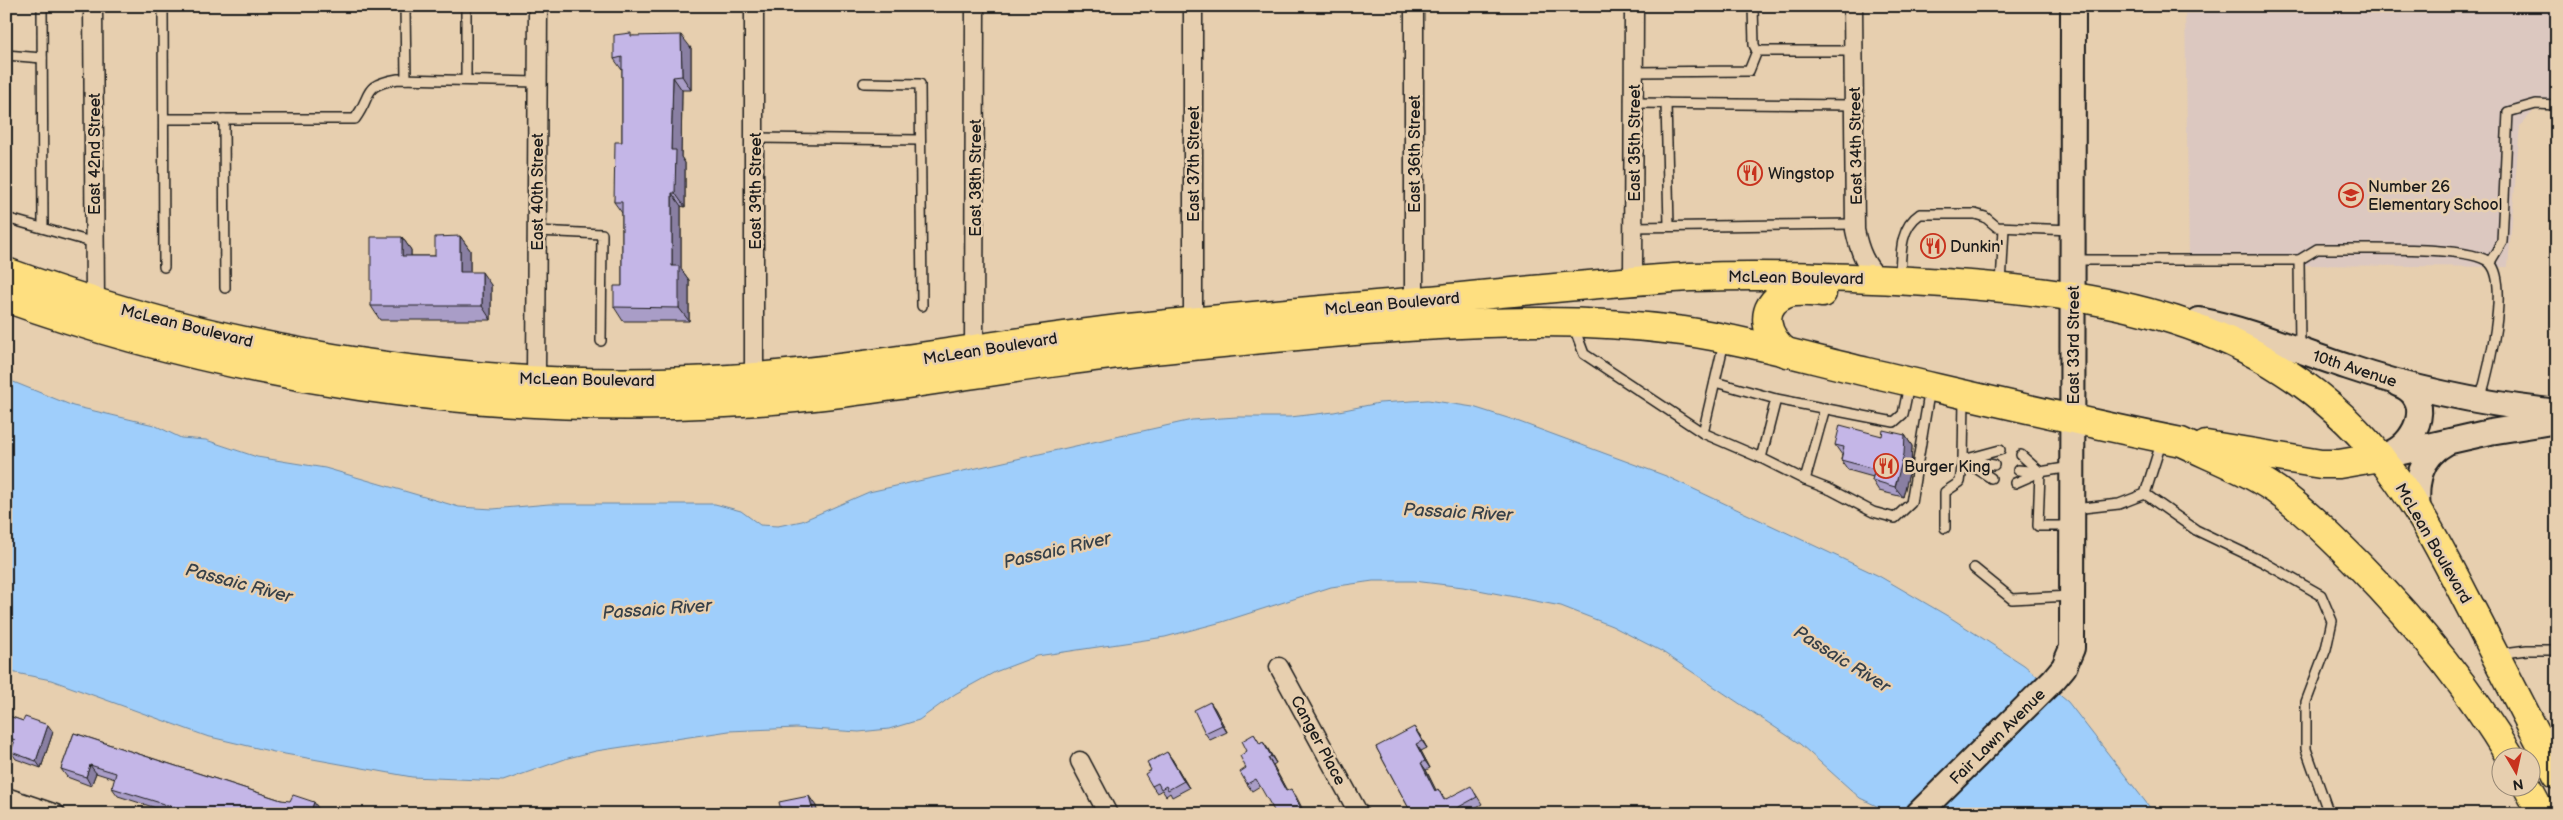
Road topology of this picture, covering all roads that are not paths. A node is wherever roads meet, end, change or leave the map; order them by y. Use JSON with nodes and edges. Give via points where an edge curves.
{"nodes":[{"id":1,"x":42,"y":6,"type":"edge"},
{"id":2,"x":93,"y":6,"type":"edge"},
{"id":3,"x":163,"y":6,"type":"edge"},
{"id":4,"x":405,"y":6,"type":"edge"},
{"id":5,"x":466,"y":6,"type":"edge"},
{"id":6,"x":538,"y":6,"type":"edge"},
{"id":7,"x":754,"y":6,"type":"edge"},
{"id":8,"x":975,"y":6,"type":"edge"},
{"id":9,"x":1193,"y":6,"type":"edge"},
{"id":10,"x":1414,"y":6,"type":"edge"},
{"id":11,"x":1634,"y":6,"type":"edge"},
{"id":12,"x":1754,"y":6,"type":"edge"},
{"id":13,"x":1853,"y":6,"type":"edge"},
{"id":14,"x":2073,"y":6,"type":"edge"},
{"id":15,"x":1757,"y":51,"type":"junction"},
{"id":16,"x":1854,"y":51,"type":"junction"},
{"id":17,"x":6,"y":55,"type":"edge"},
{"id":18,"x":42,"y":58,"type":"junction"},
{"id":19,"x":1634,"y":72,"type":"junction"},
{"id":20,"x":406,"y":79,"type":"junction"},
{"id":21,"x":466,"y":80,"type":"junction"},
{"id":22,"x":538,"y":82,"type":"junction"},
{"id":23,"x":864,"y":83,"type":"dead end"},
{"id":24,"x":1634,"y":103,"type":"junction"},
{"id":25,"x":1666,"y":103,"type":"junction"},
{"id":26,"x":1854,"y":105,"type":"junction"},
{"id":27,"x":2557,"y":105,"type":"edge"},
{"id":28,"x":164,"y":119,"type":"junction"},
{"id":29,"x":224,"y":119,"type":"junction"},
{"id":30,"x":754,"y":138,"type":"junction"},
{"id":31,"x":920,"y":140,"type":"junction"},
{"id":32,"x":6,"y":218,"type":"edge"},
{"id":33,"x":1855,"y":224,"type":"junction"},
{"id":34,"x":1669,"y":226,"type":"junction"},
{"id":35,"x":1633,"y":227,"type":"junction"},
{"id":36,"x":42,"y":228,"type":"junction"},
{"id":37,"x":2004,"y":228,"type":"junction"},
{"id":38,"x":2073,"y":230,"type":"junction"},
{"id":39,"x":537,"y":231,"type":"junction"},
{"id":40,"x":94,"y":243,"type":"junction"},
{"id":41,"x":2073,"y":260,"type":"junction"},
{"id":42,"x":2299,"y":260,"type":"junction"},
{"id":43,"x":2490,"y":262,"type":"junction"},
{"id":44,"x":164,"y":267,"type":"dead end"},
{"id":45,"x":6,"y":272,"type":"edge"},
{"id":46,"x":1633,"y":280,"type":"junction"},
{"id":47,"x":1889,"y":280,"type":"junction"},
{"id":48,"x":224,"y":288,"type":"dead end"},
{"id":49,"x":2000,"y":288,"type":"junction"},
{"id":50,"x":2073,"y":296,"type":"junction"},
{"id":51,"x":6,"y":298,"type":"edge"},
{"id":52,"x":95,"y":302,"type":"junction"},
{"id":53,"x":1414,"y":302,"type":"junction"},
{"id":54,"x":922,"y":306,"type":"dead end"},
{"id":55,"x":2156,"y":314,"type":"junction"},
{"id":56,"x":1193,"y":322,"type":"junction"},
{"id":57,"x":1572,"y":323,"type":"junction"},
{"id":58,"x":1724,"y":339,"type":"junction"},
{"id":59,"x":601,"y":341,"type":"dead end"},
{"id":60,"x":974,"y":350,"type":"junction"},
{"id":61,"x":2300,"y":350,"type":"junction"},
{"id":62,"x":1787,"y":353,"type":"junction"},
{"id":63,"x":754,"y":377,"type":"junction"},
{"id":64,"x":536,"y":378,"type":"junction"},
{"id":65,"x":2387,"y":380,"type":"junction"},
{"id":66,"x":1715,"y":382,"type":"junction"},
{"id":67,"x":1920,"y":384,"type":"junction"},
{"id":68,"x":1964,"y":395,"type":"junction"},
{"id":69,"x":1776,"y":399,"type":"junction"},
{"id":70,"x":2480,"y":400,"type":"junction"},
{"id":71,"x":1825,"y":408,"type":"junction"},
{"id":72,"x":2557,"y":412,"type":"edge"},
{"id":73,"x":2074,"y":420,"type":"junction"},
{"id":74,"x":2557,"y":420,"type":"edge"},
{"id":75,"x":1703,"y":433,"type":"junction"},
{"id":76,"x":2172,"y":440,"type":"junction"},
{"id":77,"x":2448,"y":441,"type":"junction"},
{"id":78,"x":2000,"y":450,"type":"dead end"},
{"id":79,"x":2021,"y":454,"type":"dead end"},
{"id":80,"x":2380,"y":457,"type":"junction"},
{"id":81,"x":1761,"y":458,"type":"junction"},
{"id":82,"x":1963,"y":460,"type":"junction"},
{"id":83,"x":1994,"y":465,"type":"dead end"},
{"id":84,"x":2074,"y":466,"type":"junction"},
{"id":85,"x":2018,"y":470,"type":"dead end"},
{"id":86,"x":2040,"y":472,"type":"junction"},
{"id":87,"x":1991,"y":478,"type":"dead end"},
{"id":88,"x":1805,"y":480,"type":"junction"},
{"id":89,"x":2015,"y":483,"type":"dead end"},
{"id":90,"x":2145,"y":494,"type":"junction"},
{"id":91,"x":2418,"y":510,"type":"junction"},
{"id":92,"x":2074,"y":518,"type":"junction"},
{"id":93,"x":1945,"y":528,"type":"dead end"},
{"id":94,"x":1974,"y":568,"type":"dead end"},
{"id":95,"x":2074,"y":595,"type":"junction"},
{"id":96,"x":2557,"y":650,"type":"edge"},
{"id":97,"x":2494,"y":654,"type":"junction"},
{"id":98,"x":1279,"y":667,"type":"dead end"},
{"id":99,"x":2054,"y":679,"type":"joint"},
{"id":100,"x":2504,"y":748,"type":"edge"},
{"id":101,"x":2550,"y":752,"type":"edge"},
{"id":102,"x":1080,"y":761,"type":"dead end"},
{"id":103,"x":2557,"y":775,"type":"edge"},
{"id":104,"x":6,"y":797,"type":"edge"},
{"id":105,"x":2533,"y":798,"type":"edge"},
{"id":106,"x":56,"y":814,"type":"edge"},
{"id":107,"x":1108,"y":814,"type":"edge"},
{"id":108,"x":1358,"y":814,"type":"edge"},
{"id":109,"x":1918,"y":814,"type":"edge"},
{"id":110,"x":2329,"y":814,"type":"edge"},
{"id":111,"x":2542,"y":814,"type":"edge"}],
"edges":[{"from":1,"to":18,"type":"lane"},
{"from":2,"to":40,"type":"street","name":"East 42nd Street"},
{"from":3,"to":28,"type":"lane"},
{"from":4,"to":20,"type":"lane"},
{"from":5,"to":21,"type":"lane"},
{"from":6,"to":22,"type":"street","name":"East 40th Street"},
{"from":7,"to":30,"type":"street","name":"East 39th Street"},
{"from":8,"to":60,"type":"street","name":"East 38th Street"},
{"from":9,"to":56,"type":"street","name":"East 37th Street"},
{"from":10,"to":53,"type":"street","name":"East 36th Street"},
{"from":11,"to":19,"type":"street","name":"East 35th Street"},
{"from":12,"to":15,"type":"lane","via":[[1754,45]]},
{"from":13,"to":16,"type":"street","name":"East 34th Street"},
{"from":14,"to":38,"type":"main road","name":"East 33rd Street"},
{"from":15,"to":16,"type":"lane"},
{"from":15,"to":19,"type":"lane","via":[[1748,71]]},
{"from":16,"to":26,"type":"street","name":"East 34th Street"},
{"from":17,"to":18,"type":"lane"},
{"from":18,"to":36,"type":"lane"},
{"from":19,"to":24,"type":"street","name":"East 35th Street"},
{"from":20,"to":21,"type":"lane"},
{"from":20,"to":29,"type":"lane","via":[[378,83],[367,94],[362,110],[355,118]]},
{"from":21,"to":22,"type":"lane"},
{"from":22,"to":39,"type":"street","name":"East 40th Street"},
{"from":23,"to":31,"type":"lane","via":[[920,84]]},
{"from":24,"to":25,"type":"lane"},
{"from":24,"to":35,"type":"street","name":"East 35th Street"},
{"from":25,"to":26,"type":"lane"},
{"from":25,"to":34,"type":"lane"},
{"from":26,"to":33,"type":"street","name":"East 34th Street"},
{"from":27,"to":43,"type":"lane","via":[[2536,104],[2508,112],[2502,242]]},
{"from":28,"to":29,"type":"lane"},
{"from":28,"to":44,"type":"lane"},
{"from":29,"to":48,"type":"lane"},
{"from":30,"to":31,"type":"lane"},
{"from":30,"to":63,"type":"street","name":"East 39th Street"},
{"from":31,"to":54,"type":"lane"},
{"from":32,"to":36,"type":"lane"},
{"from":33,"to":34,"type":"lane"},
{"from":33,"to":47,"type":"street","name":"East 34th Street","via":[[1862,257],[1869,269]]},
{"from":34,"to":35,"type":"lane"},
{"from":35,"to":46,"type":"street","name":"East 35th Street"},
{"from":36,"to":40,"type":"lane"},
{"from":37,"to":38,"type":"lane"},
{"from":37,"to":47,"type":"lane","via":[[1975,214],[1920,214],[1907,228]]},
{"from":37,"to":49,"type":"lane"},
{"from":38,"to":41,"type":"main road","name":"East 33rd Street"},
{"from":39,"to":59,"type":"lane","via":[[602,234]]},
{"from":39,"to":64,"type":"street","name":"East 40th Street"},
{"from":40,"to":52,"type":"street","name":"East 42nd Street"},
{"from":41,"to":42,"type":"lane"},
{"from":41,"to":50,"type":"main road","name":"East 33rd Street"},
{"from":42,"to":43,"type":"lane","via":[[2317,249],[2449,251],[2480,256]]},
{"from":42,"to":61,"type":"lane"},
{"from":43,"to":70,"type":"lane","via":[[2499,280],[2498,299],[2490,367]]},
{"from":45,"to":52,"type":"main road","name":"McLean Boulevard"},
{"from":46,"to":47,"type":"main road","name":"McLean Boulevard","via":[[1748,274]]},
{"from":46,"to":53,"type":"main road","name":"McLean Boulevard"},
{"from":47,"to":49,"type":"main road","name":"McLean Boulevard"},
{"from":49,"to":50,"type":"main road","name":"McLean Boulevard"},
{"from":50,"to":55,"type":"main road","name":"McLean Boulevard"},
{"from":50,"to":62,"type":"main road","via":[[1959,300],[1788,293],[1770,306],[1767,327],[1776,346]]},
{"from":50,"to":73,"type":"main road","name":"East 33rd Street"},
{"from":51,"to":57,"type":"main road","name":"McLean Boulevard","via":[[168,347],[309,378],[418,394],[588,405],[725,404],[860,392],[1062,361],[1196,346],[1432,326]]},
{"from":52,"to":64,"type":"main road","name":"McLean Boulevard","via":[[203,330],[322,355],[421,369]]},
{"from":53,"to":56,"type":"main road","name":"McLean Boulevard"},
{"from":55,"to":61,"type":"main road","name":"10th Avenue","via":[[2237,328]]},
{"from":55,"to":80,"type":"main road","name":"McLean Boulevard","via":[[2223,337],[2286,371],[2338,412]]},
{"from":56,"to":60,"type":"main road","name":"McLean Boulevard"},
{"from":57,"to":58,"type":"main road","name":"McLean Boulevard","via":[[1641,326]]},
{"from":57,"to":75,"type":"lane","via":[[1584,354]]},
{"from":58,"to":62,"type":"main road","name":"McLean Boulevard"},
{"from":58,"to":66,"type":"lane"},
{"from":60,"to":63,"type":"main road","name":"McLean Boulevard","via":[[857,367]]},
{"from":61,"to":65,"type":"main road","name":"10th Avenue"},
{"from":62,"to":67,"type":"main road","name":"McLean Boulevard"},
{"from":63,"to":64,"type":"main road","name":"McLean Boulevard","via":[[653,381]]},
{"from":65,"to":70,"type":"main road","name":"10th Avenue"},
{"from":65,"to":80,"type":"main road","via":[[2412,392],[2418,400],[2419,421],[2408,442]]},
{"from":66,"to":69,"type":"lane"},
{"from":66,"to":75,"type":"lane"},
{"from":67,"to":68,"type":"main road","name":"McLean Boulevard"},
{"from":67,"to":71,"type":"lane","via":[[1903,414],[1894,422]]},
{"from":67,"to":88,"type":"lane","via":[[1911,503],[1895,518],[1872,512]]},
{"from":68,"to":73,"type":"main road","name":"McLean Boulevard"},
{"from":68,"to":82,"type":"lane"},
{"from":69,"to":71,"type":"lane"},
{"from":69,"to":81,"type":"lane"},
{"from":70,"to":72,"type":"main road","name":"10th Avenue"},
{"from":71,"to":88,"type":"lane"},
{"from":73,"to":76,"type":"main road","name":"McLean Boulevard"},
{"from":73,"to":84,"type":"main road","name":"East 33rd Street"},
{"from":74,"to":77,"type":"main road"},
{"from":75,"to":81,"type":"lane"},
{"from":76,"to":80,"type":"main road","via":[[2320,464]]},
{"from":76,"to":90,"type":"lane"},
{"from":76,"to":100,"type":"main road","name":"McLean Boulevard","via":[[2246,472],[2275,490],[2326,532],[2389,597],[2447,664]]},
{"from":77,"to":80,"type":"main road"},
{"from":77,"to":91,"type":"main road","via":[[2436,448],[2421,469],[2416,495]]},
{"from":78,"to":82,"type":"lane"},
{"from":79,"to":86,"type":"lane"},
{"from":80,"to":91,"type":"main road","name":"McLean Boulevard"},
{"from":81,"to":88,"type":"lane"},
{"from":82,"to":83,"type":"lane"},
{"from":82,"to":87,"type":"lane"},
{"from":82,"to":93,"type":"lane","via":[[1960,482],[1945,492]]},
{"from":84,"to":86,"type":"lane"},
{"from":84,"to":92,"type":"main road","name":"East 33rd Street"},
{"from":85,"to":86,"type":"lane"},
{"from":86,"to":89,"type":"lane"},
{"from":86,"to":92,"type":"lane","via":[[2038,526]]},
{"from":90,"to":92,"type":"lane"},
{"from":90,"to":110,"type":"lane","via":[[2196,530],[2263,562],[2321,595],[2332,622],[2326,649],[2306,702],[2306,748]]},
{"from":91,"to":97,"type":"main road","name":"McLean Boulevard"},
{"from":92,"to":95,"type":"main road","name":"East 33rd Street"},
{"from":94,"to":95,"type":"lane","via":[[2012,598]]},
{"from":95,"to":99,"type":"main road","name":"East 33rd Street","via":[[2072,648],[2064,667]]},
{"from":96,"to":97,"type":"lane"},
{"from":97,"to":101,"type":"main road","name":"McLean Boulevard"},
{"from":98,"to":108,"type":"street","name":"Canger Place"},
{"from":99,"to":109,"type":"main road","name":"Fair Lawn Avenue"},
{"from":101,"to":103,"type":"main road","name":"McLean Boulevard"},
{"from":102,"to":107,"type":"street"},
{"from":104,"to":106,"type":"street"},
{"from":105,"to":111,"type":"main road"}]}
